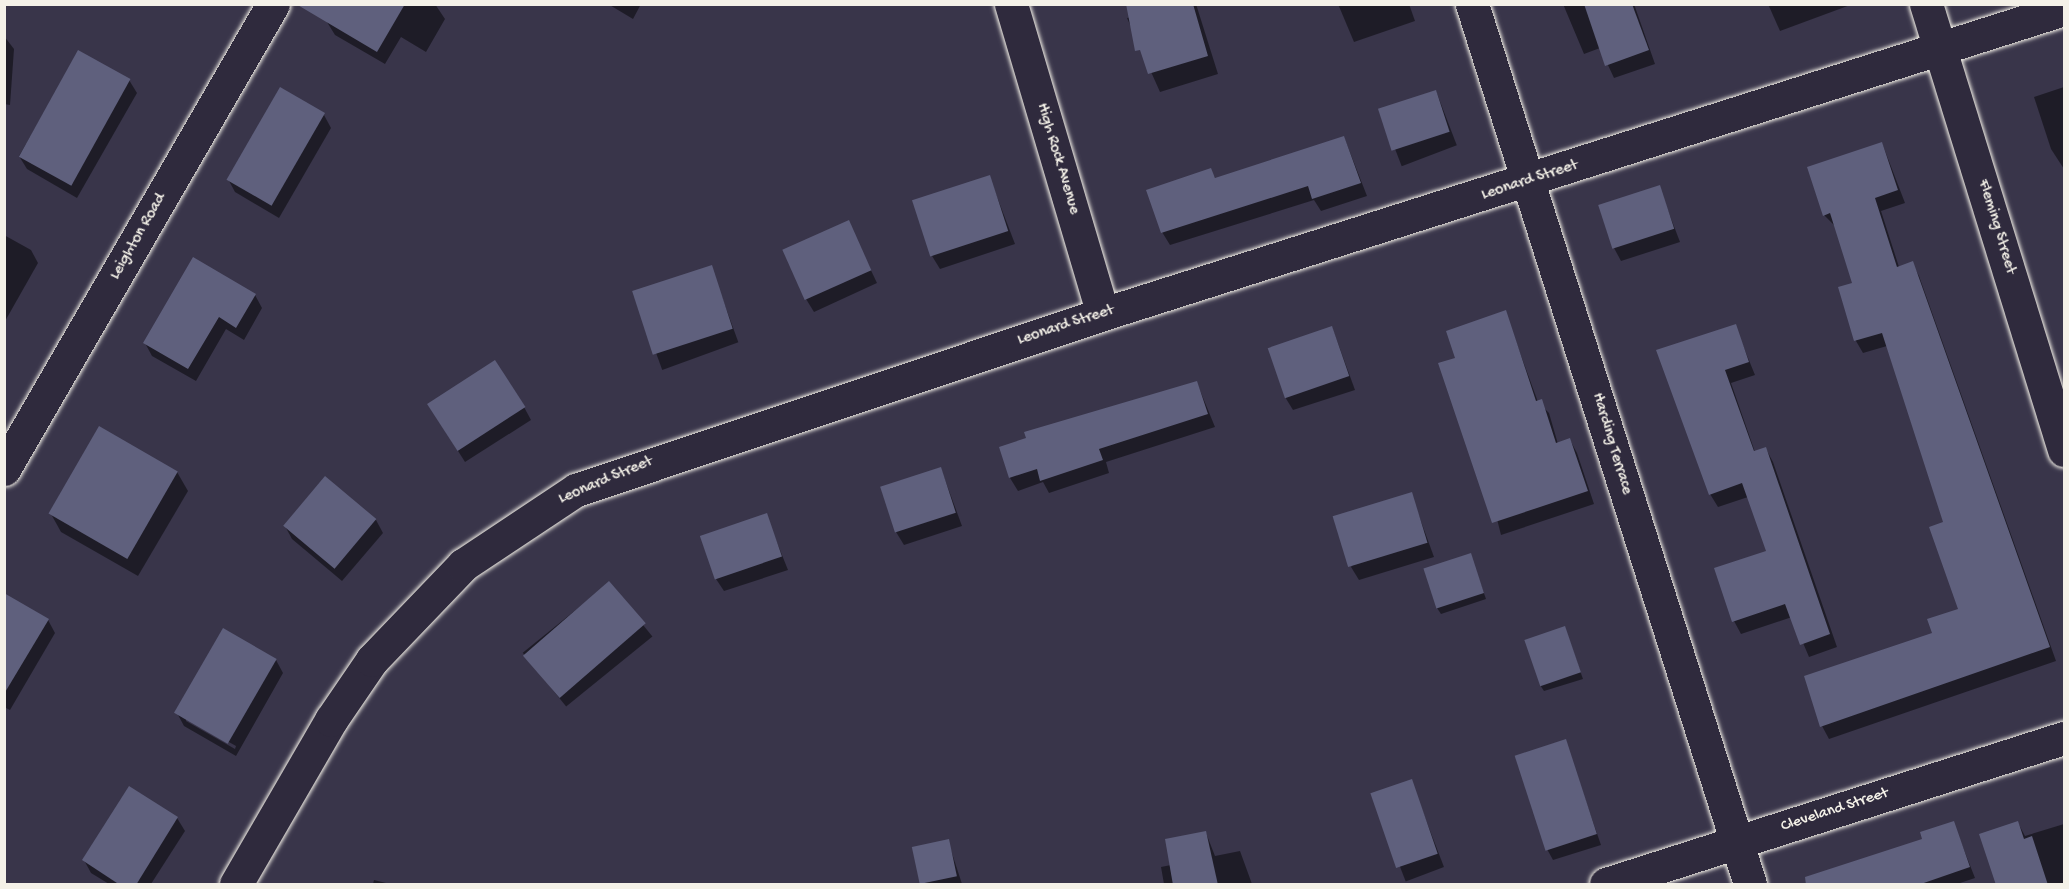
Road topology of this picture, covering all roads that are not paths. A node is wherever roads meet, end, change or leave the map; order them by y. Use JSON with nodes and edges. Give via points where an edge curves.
{"nodes":[{"id":1,"x":273,"y":4,"type":"edge"},
{"id":2,"x":1011,"y":4,"type":"edge"},
{"id":3,"x":1472,"y":4,"type":"edge"},
{"id":4,"x":1926,"y":4,"type":"edge"},
{"id":5,"x":2064,"y":9,"type":"edge"},
{"id":6,"x":1941,"y":49,"type":"junction"},
{"id":7,"x":1528,"y":182,"type":"junction"},
{"id":8,"x":1103,"y":314,"type":"junction"},
{"id":9,"x":2064,"y":450,"type":"edge"},
{"id":10,"x":4,"y":469,"type":"edge"},
{"id":11,"x":2064,"y":738,"type":"edge"},
{"id":12,"x":1737,"y":843,"type":"junction"},
{"id":13,"x":236,"y":885,"type":"edge"},
{"id":14,"x":1606,"y":885,"type":"edge"},
{"id":15,"x":1750,"y":885,"type":"edge"}],
"edges":[{"from":1,"to":10,"type":"street","name":"Leighton Road"},
{"from":2,"to":8,"type":"street","name":"High Rock Avenue"},
{"from":3,"to":7,"type":"street","name":"Harding Terrace"},
{"from":4,"to":6,"type":"street","name":"Fleming Street"},
{"from":5,"to":6,"type":"street","name":"Leonard Street"},
{"from":6,"to":7,"type":"street","name":"Leonard Street"},
{"from":6,"to":9,"type":"street","name":"Fleming Street"},
{"from":7,"to":8,"type":"street","name":"Leonard Street"},
{"from":7,"to":12,"type":"street","name":"Harding Terrace"},
{"from":8,"to":13,"type":"street","name":"Leonard Street","via":[[636,465],[576,490],[516,525],[463,565],[372,660],[331,720]]},
{"from":11,"to":12,"type":"street","name":"Cleveland Street"},
{"from":12,"to":14,"type":"street","name":"Cleveland Street"},
{"from":12,"to":15,"type":"street","name":"Harding Terrace"}]}
